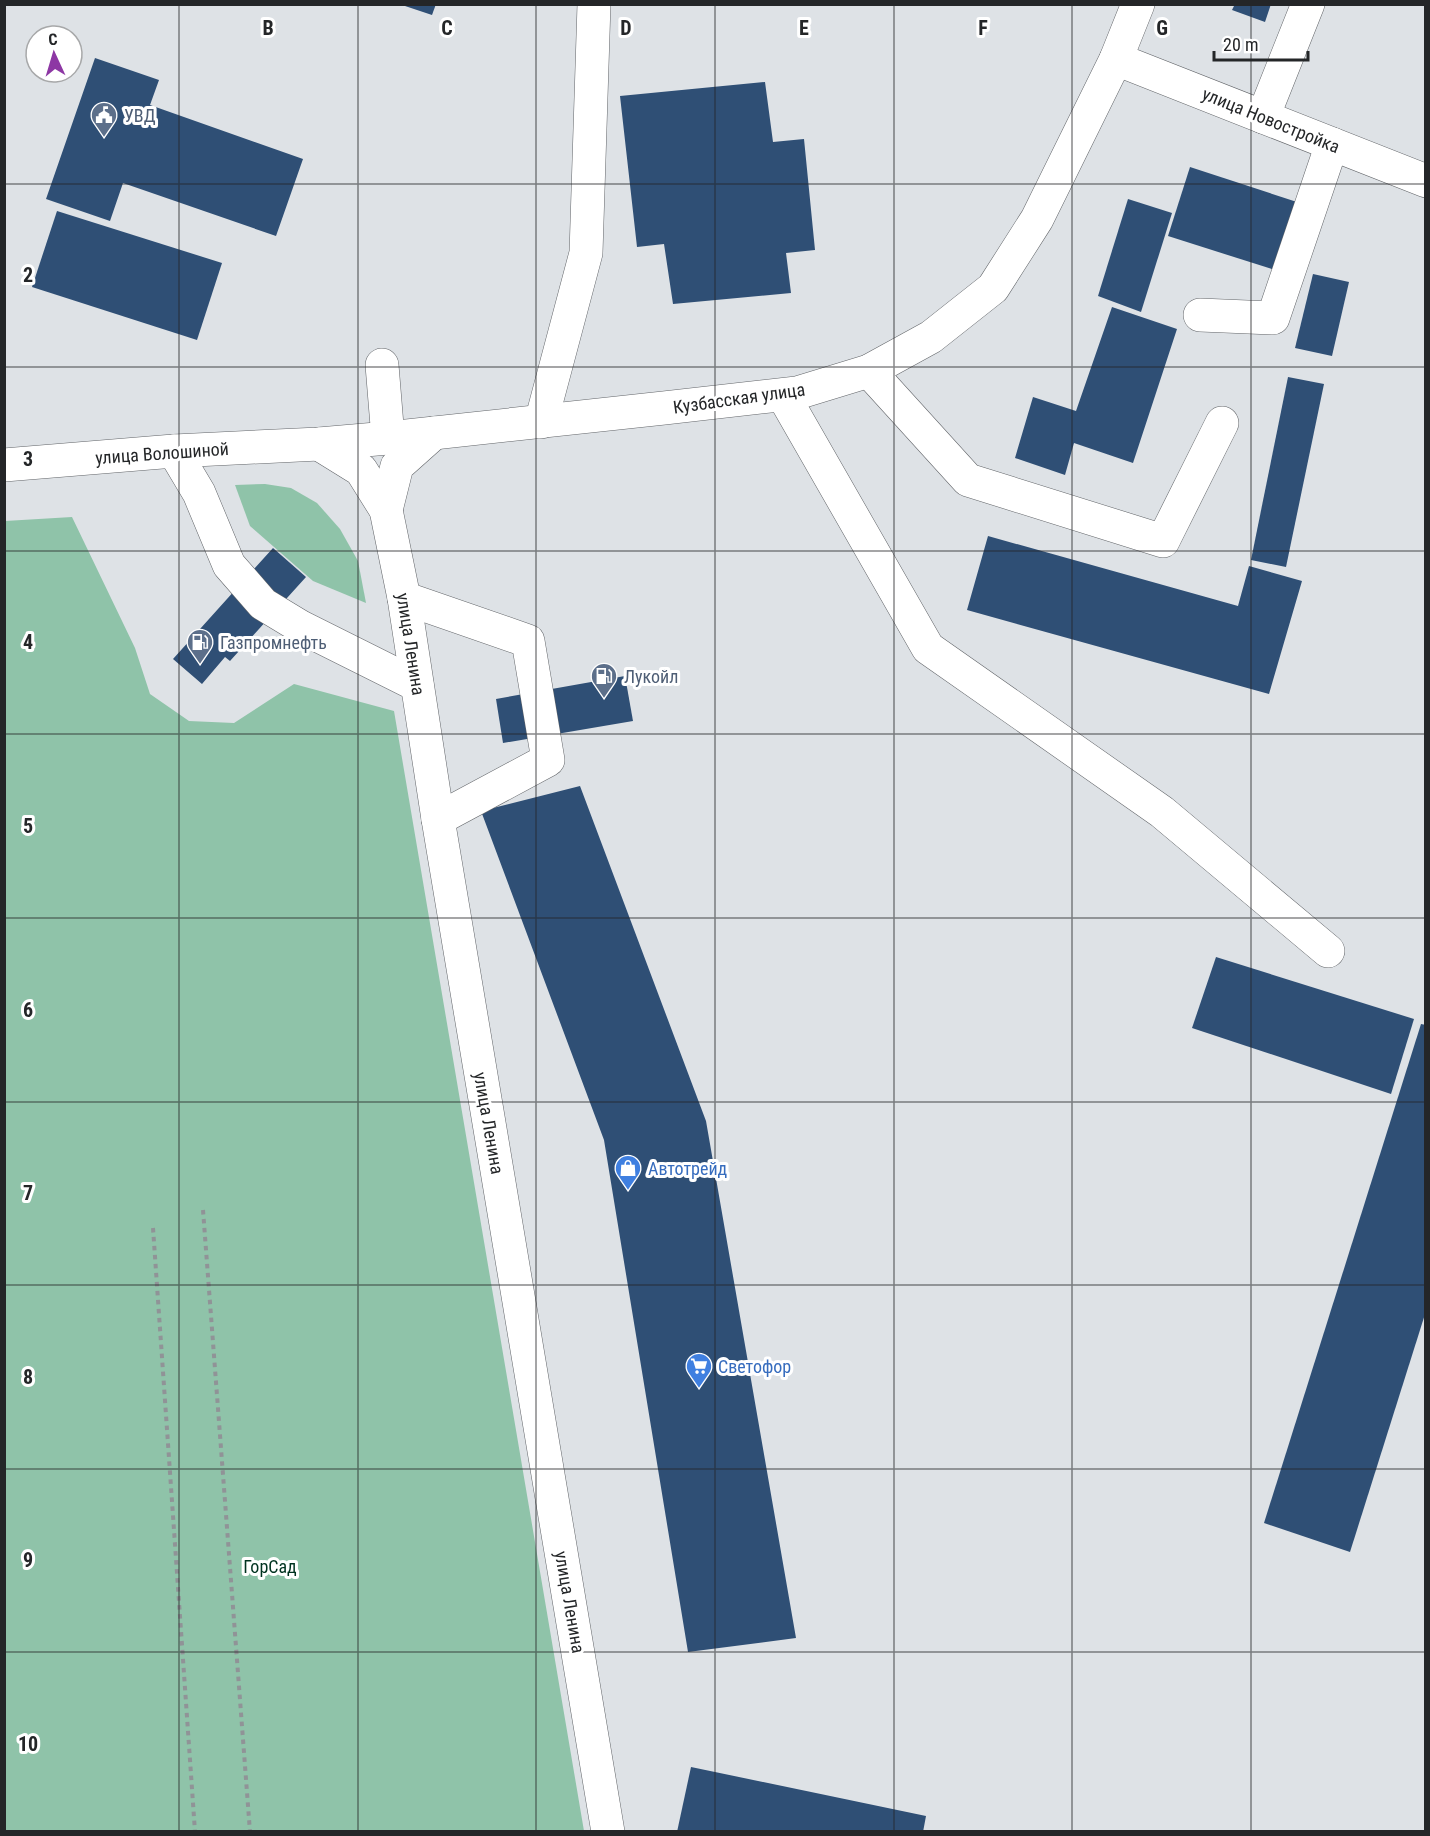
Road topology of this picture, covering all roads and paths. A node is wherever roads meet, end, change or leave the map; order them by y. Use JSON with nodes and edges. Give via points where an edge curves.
{"nodes":[{"id":1,"x":594,"y":4,"type":"edge"},
{"id":2,"x":1138,"y":4,"type":"edge"},
{"id":3,"x":1308,"y":4,"type":"edge"},
{"id":4,"x":1116,"y":59,"type":"junction"},
{"id":5,"x":1263,"y":117,"type":"junction"},
{"id":6,"x":1332,"y":144,"type":"junction"},
{"id":7,"x":1425,"y":181,"type":"edge"},
{"id":8,"x":1200,"y":315,"type":"dead end"},
{"id":9,"x":382,"y":365,"type":"dead end"},
{"id":10,"x":869,"y":371,"type":"junction"},
{"id":11,"x":783,"y":395,"type":"junction"},
{"id":12,"x":541,"y":422,"type":"junction"},
{"id":13,"x":1222,"y":423,"type":"dead end"},
{"id":14,"x":434,"y":433,"type":"junction"},
{"id":15,"x":388,"y":438,"type":"junction"},
{"id":16,"x":319,"y":444,"type":"junction"},
{"id":17,"x":174,"y":452,"type":"junction"},
{"id":18,"x":4,"y":465,"type":"edge"},
{"id":19,"x":386,"y":510,"type":"junction"},
{"id":20,"x":404,"y":598,"type":"junction"},
{"id":21,"x":417,"y":685,"type":"junction"},
{"id":22,"x":438,"y":819,"type":"junction"},
{"id":23,"x":1328,"y":951,"type":"dead end"},
{"id":24,"x":203,"y":1210,"type":"dead end"},
{"id":25,"x":153,"y":1228,"type":"dead end"},
{"id":26,"x":195,"y":1832,"type":"edge"},
{"id":27,"x":250,"y":1832,"type":"edge"},
{"id":28,"x":608,"y":1832,"type":"edge"}],
"edges":[{"from":1,"to":12,"type":"street","via":[[586,253]]},
{"from":2,"to":4,"type":"street","name":"Кузбасская улица"},
{"from":3,"to":5,"type":"street"},
{"from":4,"to":5,"type":"street","name":"улица Новостройка"},
{"from":4,"to":10,"type":"street","name":"Кузбасская улица","via":[[1037,219],[993,288],[931,337]]},
{"from":5,"to":6,"type":"street","name":"улица Новостройка"},
{"from":6,"to":7,"type":"street","name":"улица Новостройка"},
{"from":6,"to":8,"type":"street","via":[[1274,318]]},
{"from":9,"to":15,"type":"street"},
{"from":10,"to":11,"type":"street","name":"Кузбасская улица"},
{"from":10,"to":13,"type":"street","via":[[968,480],[1163,541]]},
{"from":11,"to":12,"type":"street","name":"Кузбасская улица"},
{"from":11,"to":23,"type":"street","via":[[928,648],[1162,812]]},
{"from":12,"to":14,"type":"street","name":"Кузбасская улица"},
{"from":14,"to":15,"type":"street","name":"Кузбасская улица"},
{"from":14,"to":19,"type":"street","via":[[397,466]]},
{"from":15,"to":16,"type":"street","name":"Кузбасская улица"},
{"from":16,"to":17,"type":"street","name":"улица Волошиной"},
{"from":16,"to":19,"type":"street","name":"улица Ленина","via":[[361,470]]},
{"from":17,"to":18,"type":"street","name":"улица Волошиной"},
{"from":17,"to":21,"type":"street","via":[[199,493],[229,565],[263,604]]},
{"from":19,"to":20,"type":"street","name":"улица Ленина"},
{"from":20,"to":21,"type":"street","name":"улица Ленина"},
{"from":20,"to":22,"type":"street","via":[[528,641],[548,760]]},
{"from":21,"to":22,"type":"street","name":"улица Ленина"},
{"from":22,"to":28,"type":"street","name":"улица Ленина"},
{"from":24,"to":27,"type":"path"},
{"from":25,"to":26,"type":"path"}]}
